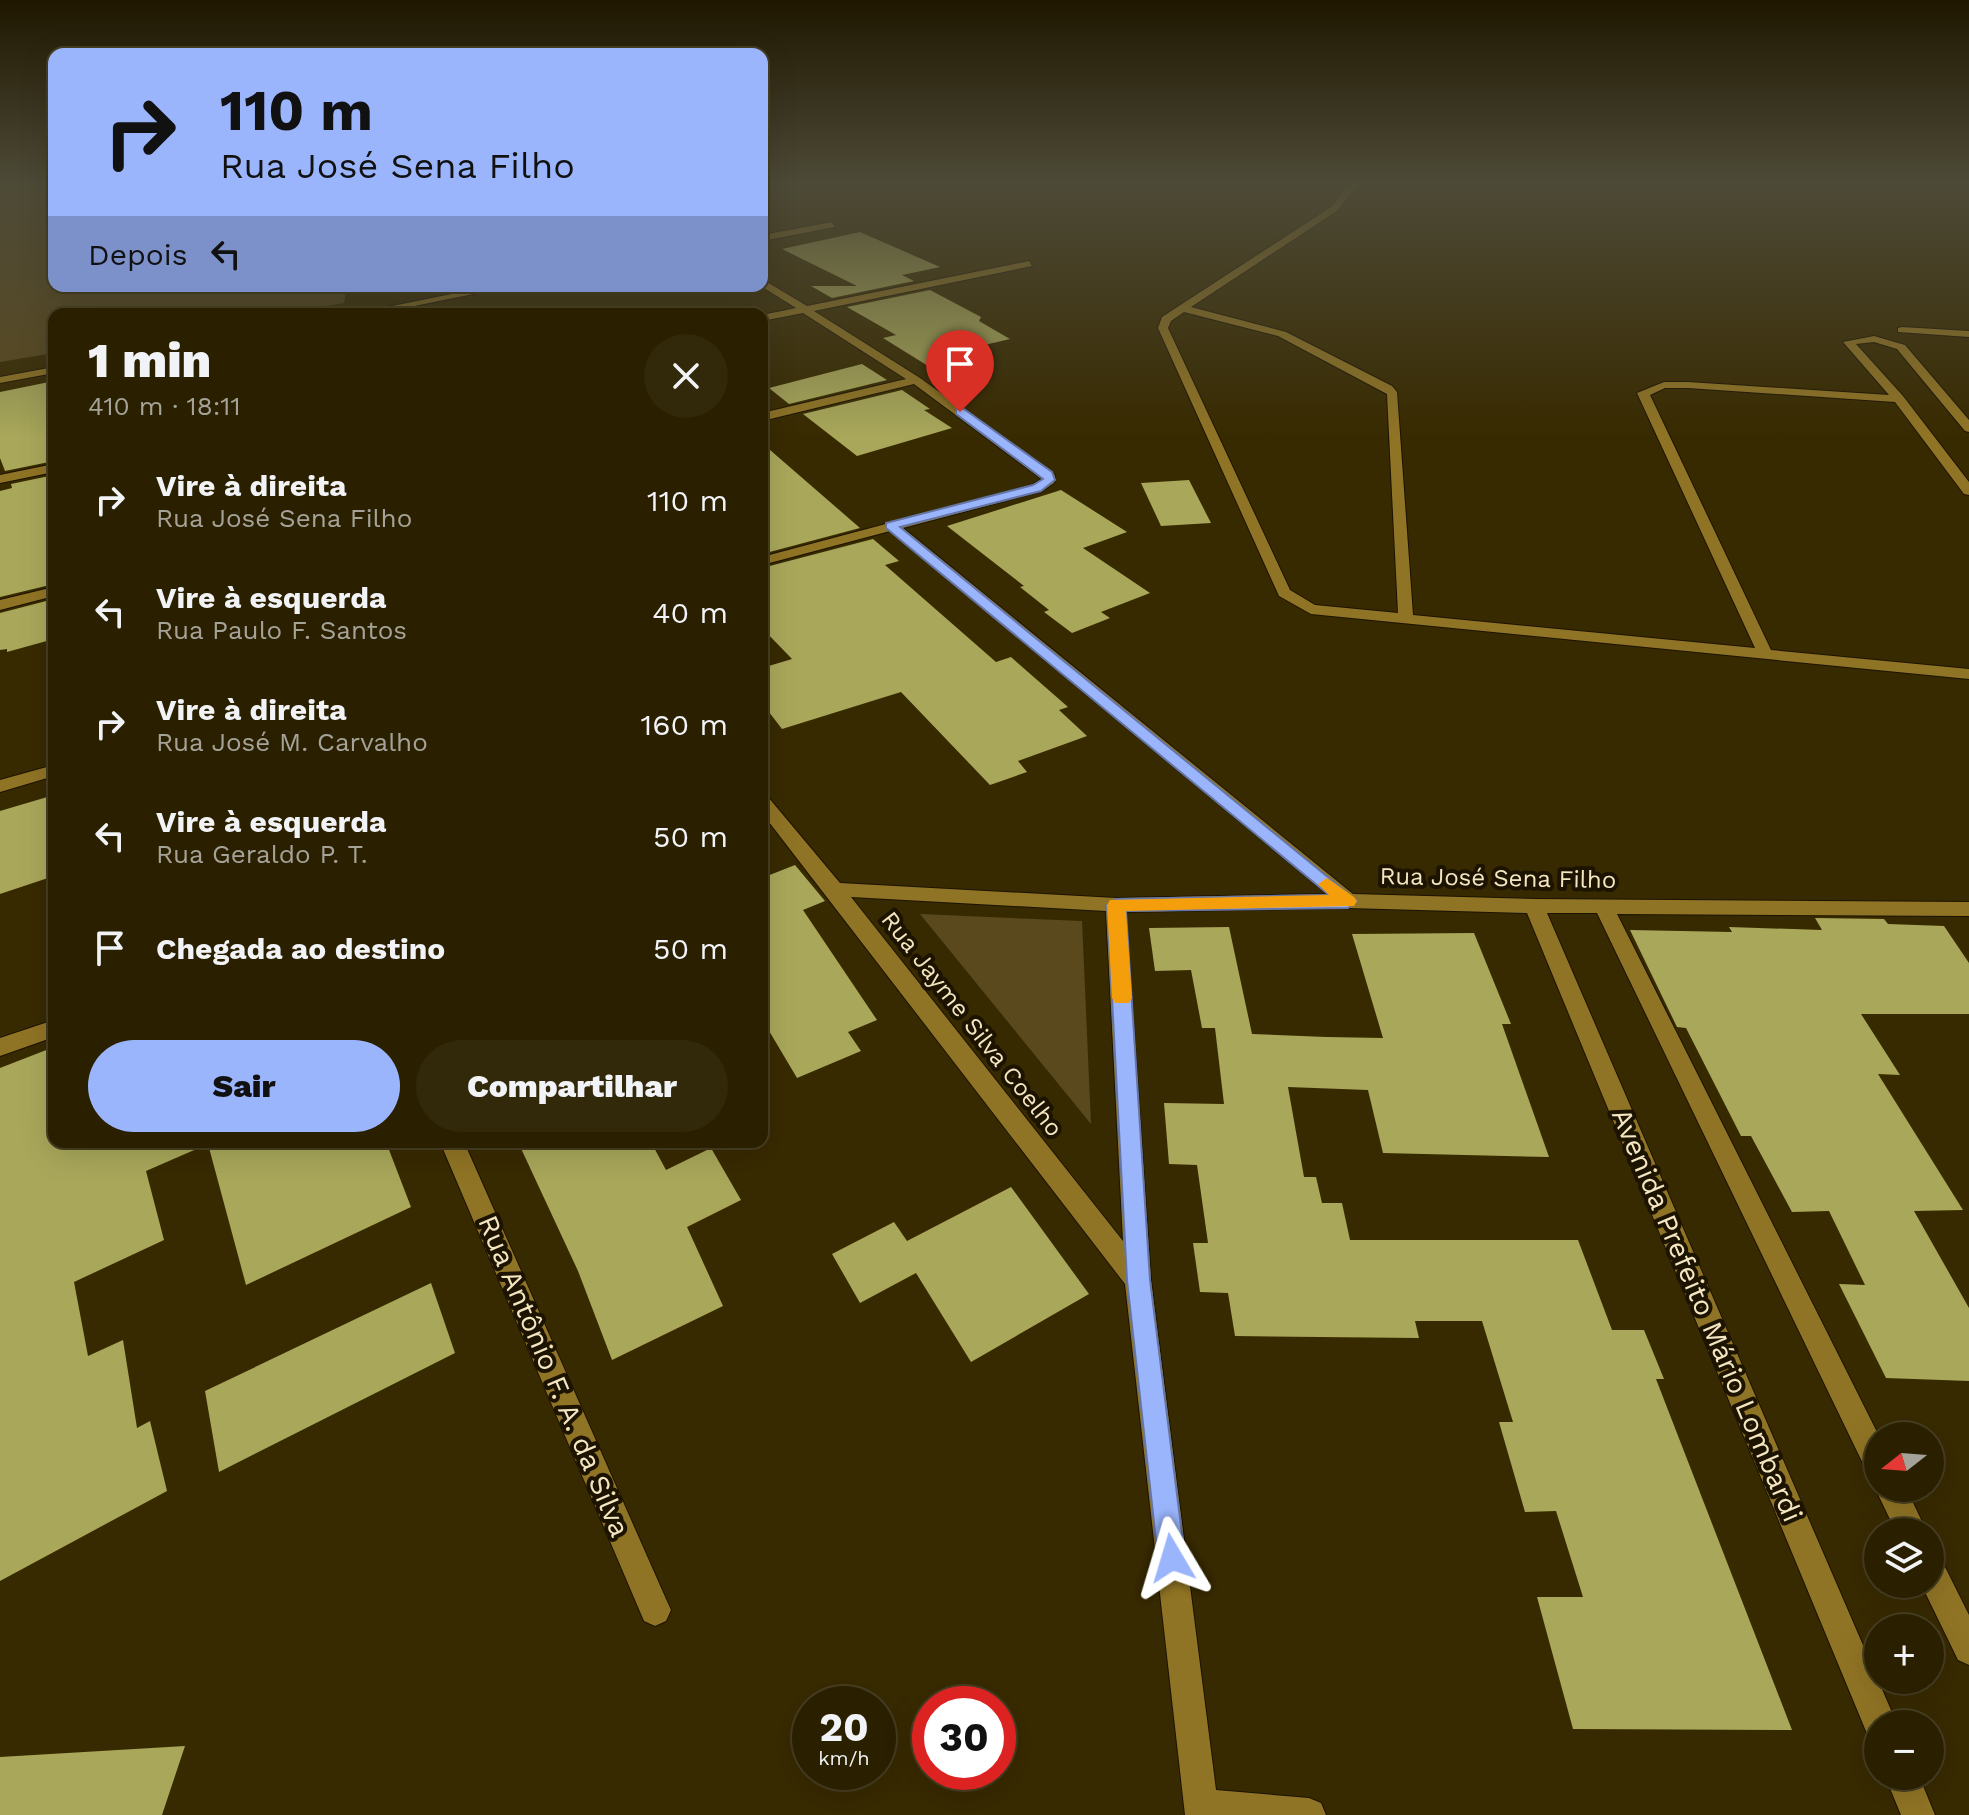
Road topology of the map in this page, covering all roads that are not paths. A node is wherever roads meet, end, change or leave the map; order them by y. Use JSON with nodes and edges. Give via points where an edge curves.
{"nodes":[{"id":1,"x":1010,"y":268,"type":"edge"},
{"id":2,"x":1244,"y":268,"type":"edge"},
{"id":3,"x":768,"y":286,"type":"edge"},
{"id":4,"x":479,"y":292,"type":"edge"},
{"id":5,"x":404,"y":308,"type":"edge"},
{"id":6,"x":1183,"y":308,"type":"junction"},
{"id":7,"x":803,"y":309,"type":"junction"},
{"id":8,"x":768,"y":317,"type":"edge"},
{"id":9,"x":1902,"y":330,"type":"dead end"},
{"id":10,"x":1969,"y":334,"type":"edge"},
{"id":11,"x":48,"y":371,"type":"edge"},
{"id":12,"x":0,"y":380,"type":"edge"},
{"id":13,"x":916,"y":380,"type":"junction"},
{"id":14,"x":1899,"y":399,"type":"junction"},
{"id":15,"x":768,"y":416,"type":"edge"},
{"id":16,"x":1969,"y":428,"type":"edge"},
{"id":17,"x":48,"y":469,"type":"edge"},
{"id":18,"x":0,"y":479,"type":"edge"},
{"id":19,"x":1969,"y":491,"type":"edge"},
{"id":20,"x":891,"y":525,"type":"junction"},
{"id":21,"x":768,"y":559,"type":"edge"},
{"id":22,"x":48,"y":593,"type":"edge"},
{"id":23,"x":0,"y":605,"type":"edge"},
{"id":24,"x":1406,"y":618,"type":"junction"},
{"id":25,"x":1765,"y":653,"type":"junction"},
{"id":26,"x":1969,"y":674,"type":"edge"},
{"id":27,"x":48,"y":772,"type":"edge"},
{"id":28,"x":0,"y":786,"type":"edge"},
{"id":29,"x":768,"y":808,"type":"edge"},
{"id":30,"x":834,"y":889,"type":"junction"},
{"id":31,"x":1348,"y":901,"type":"junction"},
{"id":32,"x":1116,"y":905,"type":"junction"},
{"id":33,"x":1603,"y":905,"type":"junction"},
{"id":34,"x":1534,"y":906,"type":"junction"},
{"id":35,"x":1969,"y":909,"type":"edge"},
{"id":36,"x":48,"y":1030,"type":"edge"},
{"id":37,"x":0,"y":1047,"type":"edge"},
{"id":38,"x":455,"y":1148,"type":"edge"},
{"id":39,"x":1138,"y":1280,"type":"junction"},
{"id":40,"x":1864,"y":1436,"type":"edge"},
{"id":41,"x":1944,"y":1598,"type":"edge"},
{"id":42,"x":655,"y":1610,"type":"dead end"},
{"id":43,"x":1969,"y":1649,"type":"edge"},
{"id":44,"x":1874,"y":1710,"type":"edge"},
{"id":45,"x":1908,"y":1790,"type":"edge"},
{"id":46,"x":1202,"y":1810,"type":"edge"},
{"id":47,"x":1309,"y":1815,"type":"edge"},
{"id":48,"x":1918,"y":1815,"type":"edge"}],
"edges":[{"from":1,"to":7,"type":"street"},
{"from":2,"to":6,"type":"street"},
{"from":3,"to":7,"type":"street"},
{"from":4,"to":5,"type":"street"},
{"from":6,"to":24,"type":"street","via":[[1166,319],[1163,328],[1284,593],[1311,609]]},
{"from":6,"to":24,"type":"street","via":[[1282,334],[1393,394]]},
{"from":7,"to":8,"type":"street"},
{"from":7,"to":13,"type":"street"},
{"from":9,"to":10,"type":"street"},
{"from":11,"to":12,"type":"street"},
{"from":13,"to":15,"type":"street"},
{"from":13,"to":20,"type":"street","via":[[1049,480],[1037,488]]},
{"from":14,"to":16,"type":"street","via":[[1848,342],[1874,339],[1901,347]]},
{"from":14,"to":19,"type":"street"},
{"from":14,"to":25,"type":"street","via":[[1688,385],[1664,385],[1643,393]]},
{"from":17,"to":18,"type":"street"},
{"from":20,"to":21,"type":"street"},
{"from":20,"to":31,"type":"street"},
{"from":22,"to":23,"type":"street"},
{"from":24,"to":25,"type":"street"},
{"from":25,"to":26,"type":"street"},
{"from":27,"to":28,"type":"street"},
{"from":29,"to":30,"type":"street","name":"Rua Jayme Silva Coelho"},
{"from":30,"to":32,"type":"street","name":"Rua José Sena Filho"},
{"from":30,"to":39,"type":"street","name":"Rua Jayme Silva Coelho"},
{"from":31,"to":32,"type":"street","name":"Rua José Sena Filho"},
{"from":31,"to":34,"type":"street","name":"Rua José Sena Filho"},
{"from":32,"to":39,"type":"street"},
{"from":33,"to":34,"type":"street","name":"Rua José Sena Filho"},
{"from":33,"to":35,"type":"street","name":"Rua José Sena Filho"},
{"from":33,"to":40,"type":"street"},
{"from":34,"to":44,"type":"street","name":"Avenida Prefeito Mário Lombardi"},
{"from":36,"to":37,"type":"street"},
{"from":38,"to":42,"type":"street","name":"Rua Antônio F. A. da Silva"},
{"from":39,"to":46,"type":"street"},
{"from":41,"to":43,"type":"street"},
{"from":45,"to":48,"type":"street"},
{"from":46,"to":47,"type":"street"}]}
